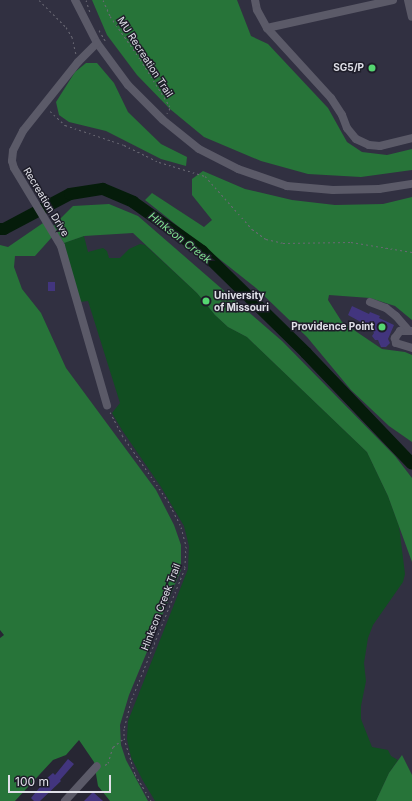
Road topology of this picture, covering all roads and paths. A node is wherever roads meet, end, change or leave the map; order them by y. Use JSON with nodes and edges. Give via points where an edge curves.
{"nodes":[{"id":1,"x":38,"y":0,"type":"edge"},
{"id":2,"x":76,"y":0,"type":"edge"},
{"id":3,"x":86,"y":0,"type":"edge"},
{"id":4,"x":104,"y":0,"type":"edge"},
{"id":5,"x":255,"y":0,"type":"edge"},
{"id":6,"x":393,"y":0,"type":"edge"},
{"id":7,"x":408,"y":0,"type":"edge"},
{"id":8,"x":91,"y":14,"type":"dead end"},
{"id":9,"x":412,"y":17,"type":"edge"},
{"id":10,"x":98,"y":26,"type":"dead end"},
{"id":11,"x":267,"y":28,"type":"junction"},
{"id":12,"x":97,"y":43,"type":"junction"},
{"id":13,"x":107,"y":44,"type":"dead end"},
{"id":14,"x":78,"y":62,"type":"junction"},
{"id":15,"x":43,"y":104,"type":"junction"},
{"id":16,"x":162,"y":120,"type":"junction"},
{"id":17,"x":412,"y":138,"type":"edge"},
{"id":18,"x":412,"y":184,"type":"edge"},
{"id":19,"x":412,"y":252,"type":"edge"},
{"id":20,"x":370,"y":302,"type":"dead end"},
{"id":21,"x":410,"y":330,"type":"edge"},
{"id":22,"x":412,"y":348,"type":"edge"},
{"id":23,"x":107,"y":405,"type":"joint"},
{"id":24,"x":124,"y":738,"type":"junction"},
{"id":25,"x":97,"y":766,"type":"joint"},
{"id":26,"x":65,"y":801,"type":"edge"},
{"id":27,"x":151,"y":801,"type":"edge"}],
"edges":[{"from":1,"to":14,"type":"path","via":[[69,32]]},
{"from":2,"to":12,"type":"street"},
{"from":3,"to":8,"type":"path"},
{"from":4,"to":16,"type":"path","name":"MU Recreation Trail","via":[[110,16],[169,105]]},
{"from":5,"to":11,"type":"street","via":[[257,10]]},
{"from":6,"to":11,"type":"street"},
{"from":7,"to":9,"type":"street"},
{"from":10,"to":13,"type":"path"},
{"from":11,"to":17,"type":"street","via":[[331,98],[356,139],[368,145],[380,146]]},
{"from":12,"to":14,"type":"street","name":"Recreation Drive"},
{"from":12,"to":16,"type":"street","via":[[128,85]]},
{"from":14,"to":15,"type":"street","name":"Recreation Drive"},
{"from":15,"to":19,"type":"path","via":[[66,125],[124,145],[159,162],[205,176],[252,229],[266,239],[283,243],[351,242]]},
{"from":15,"to":23,"type":"street","name":"Recreation Drive","via":[[23,131],[13,151],[12,160],[14,168],[64,254]]},
{"from":16,"to":18,"type":"street","via":[[199,149],[238,169],[287,186],[333,190],[379,189]]},
{"from":20,"to":21,"type":"street","via":[[386,308]]},
{"from":21,"to":22,"type":"street","via":[[400,331],[396,343]]},
{"from":23,"to":24,"type":"path","name":"Hinkson Creek Trail","via":[[122,435],[168,501],[181,527],[186,546],[185,568],[131,701]]},
{"from":24,"to":25,"type":"path","via":[[113,747],[108,763]]},
{"from":24,"to":27,"type":"path","name":"Hinkson Creek Trail","via":[[135,774]]},
{"from":25,"to":26,"type":"street"}]}
